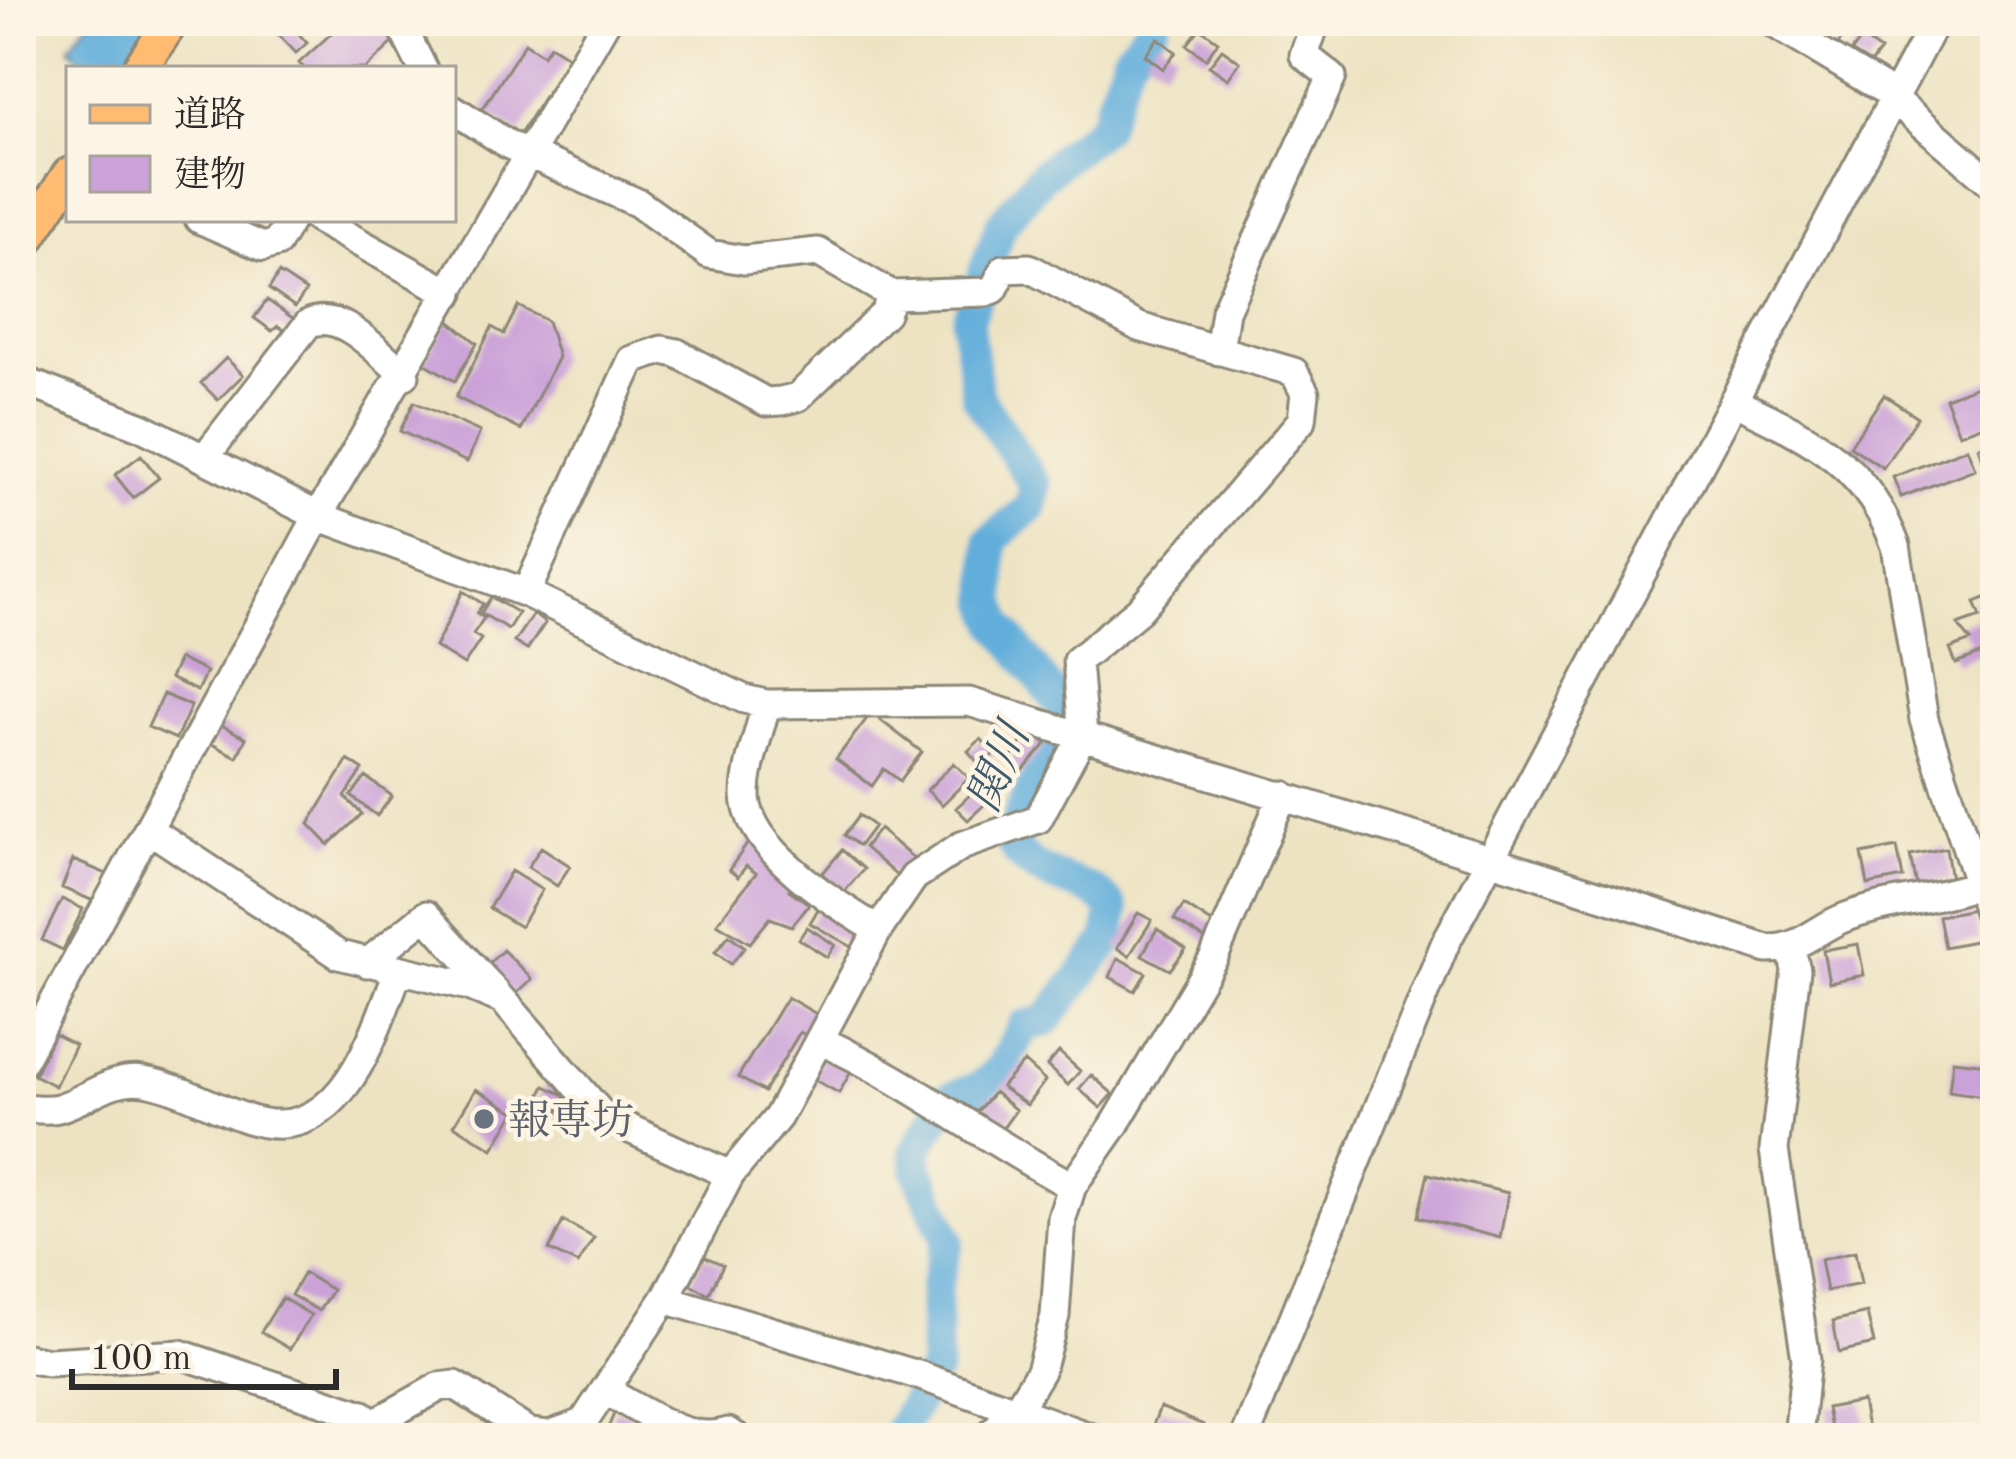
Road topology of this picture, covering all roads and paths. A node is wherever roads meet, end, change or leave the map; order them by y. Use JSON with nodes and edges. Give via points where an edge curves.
{"nodes":[{"id":1,"x":172,"y":21,"type":"edge"},
{"id":2,"x":399,"y":21,"type":"edge"},
{"id":3,"x":606,"y":21,"type":"edge"},
{"id":4,"x":1316,"y":21,"type":"edge"},
{"id":5,"x":1770,"y":21,"type":"edge"},
{"id":6,"x":1936,"y":21,"type":"edge"},
{"id":7,"x":142,"y":66,"type":"edge"},
{"id":8,"x":422,"y":66,"type":"edge"},
{"id":9,"x":1893,"y":100,"type":"junction"},
{"id":10,"x":456,"y":111,"type":"edge"},
{"id":11,"x":531,"y":152,"type":"junction"},
{"id":12,"x":1995,"y":186,"type":"edge"},
{"id":13,"x":65,"y":188,"type":"edge"},
{"id":14,"x":206,"y":222,"type":"edge"},
{"id":15,"x":289,"y":222,"type":"edge"},
{"id":16,"x":322,"y":222,"type":"edge"},
{"id":17,"x":21,"y":248,"type":"edge"},
{"id":18,"x":451,"y":293,"type":"junction"},
{"id":19,"x":892,"y":295,"type":"junction"},
{"id":20,"x":1219,"y":351,"type":"junction"},
{"id":21,"x":405,"y":375,"type":"junction"},
{"id":22,"x":21,"y":380,"type":"edge"},
{"id":23,"x":1735,"y":402,"type":"junction"},
{"id":24,"x":205,"y":458,"type":"junction"},
{"id":25,"x":318,"y":516,"type":"junction"},
{"id":26,"x":526,"y":593,"type":"junction"},
{"id":27,"x":766,"y":704,"type":"junction"},
{"id":28,"x":1069,"y":730,"type":"junction"},
{"id":29,"x":1283,"y":795,"type":"junction"},
{"id":30,"x":150,"y":830,"type":"junction"},
{"id":31,"x":1489,"y":859,"type":"junction"},
{"id":32,"x":1986,"y":882,"type":"edge"},
{"id":33,"x":878,"y":930,"type":"junction"},
{"id":34,"x":1995,"y":932,"type":"edge"},
{"id":35,"x":1791,"y":950,"type":"junction"},
{"id":36,"x":368,"y":963,"type":"junction"},
{"id":37,"x":399,"y":969,"type":"junction"},
{"id":38,"x":503,"y":1000,"type":"junction"},
{"id":39,"x":822,"y":1041,"type":"junction"},
{"id":40,"x":21,"y":1063,"type":"edge"},
{"id":41,"x":21,"y":1108,"type":"edge"},
{"id":42,"x":730,"y":1175,"type":"junction"},
{"id":43,"x":1072,"y":1186,"type":"junction"},
{"id":44,"x":665,"y":1299,"type":"junction"},
{"id":45,"x":21,"y":1357,"type":"edge"},
{"id":46,"x":606,"y":1391,"type":"junction"},
{"id":47,"x":1016,"y":1409,"type":"junction"},
{"id":48,"x":581,"y":1430,"type":"edge"},
{"id":49,"x":366,"y":1431,"type":"edge"},
{"id":50,"x":738,"y":1438,"type":"edge"},
{"id":51,"x":986,"y":1438,"type":"edge"},
{"id":52,"x":1092,"y":1438,"type":"edge"},
{"id":53,"x":1245,"y":1438,"type":"edge"},
{"id":54,"x":1798,"y":1438,"type":"edge"}],
"edges":[{"from":1,"to":7,"type":"main road"},
{"from":2,"to":8,"type":"street"},
{"from":3,"to":11,"type":"street"},
{"from":4,"to":20,"type":"street","via":[[1304,55],[1332,77],[1226,311]]},
{"from":5,"to":9,"type":"street"},
{"from":6,"to":9,"type":"street"},
{"from":9,"to":12,"type":"street"},
{"from":9,"to":23,"type":"street"},
{"from":10,"to":11,"type":"street"},
{"from":11,"to":18,"type":"street"},
{"from":11,"to":19,"type":"street","via":[[638,203],[709,254],[744,260],[818,252]]},
{"from":13,"to":17,"type":"main road"},
{"from":14,"to":15,"type":"street","via":[[263,247],[277,243]]},
{"from":16,"to":18,"type":"street"},
{"from":18,"to":21,"type":"street"},
{"from":19,"to":20,"type":"street","via":[[994,289],[1004,269],[1029,268],[1139,327]]},
{"from":19,"to":26,"type":"street","via":[[885,313],[797,397],[766,403],[677,353],[632,359]]},
{"from":20,"to":28,"type":"street","via":[[1294,372],[1304,393],[1302,420],[1139,610],[1077,662]]},
{"from":21,"to":24,"type":"street","via":[[337,320],[321,317]]},
{"from":21,"to":25,"type":"street"},
{"from":22,"to":24,"type":"street"},
{"from":23,"to":31,"type":"street"},
{"from":23,"to":32,"type":"street","via":[[1824,445],[1887,522],[1924,720]]},
{"from":24,"to":25,"type":"street"},
{"from":25,"to":26,"type":"street"},
{"from":25,"to":30,"type":"street"},
{"from":26,"to":27,"type":"street","via":[[706,685]]},
{"from":27,"to":28,"type":"street","via":[[969,702]]},
{"from":27,"to":33,"type":"street","via":[[746,795],[755,825],[814,891]]},
{"from":28,"to":29,"type":"street"},
{"from":28,"to":33,"type":"street","via":[[1038,819],[938,857]]},
{"from":29,"to":31,"type":"street"},
{"from":29,"to":43,"type":"street","via":[[1214,957]]},
{"from":30,"to":36,"type":"street","via":[[321,945]]},
{"from":30,"to":40,"type":"street"},
{"from":31,"to":35,"type":"street"},
{"from":31,"to":53,"type":"street","via":[[1430,981]]},
{"from":32,"to":34,"type":"street"},
{"from":32,"to":35,"type":"street","via":[[1845,917]]},
{"from":33,"to":39,"type":"street"},
{"from":35,"to":54,"type":"street","via":[[1796,970],[1774,1150],[1806,1359]]},
{"from":36,"to":37,"type":"street"},
{"from":36,"to":38,"type":"street","via":[[426,915]]},
{"from":37,"to":38,"type":"street"},
{"from":37,"to":41,"type":"street","via":[[359,1072],[343,1093],[296,1120],[254,1121],[144,1081],[121,1081],[56,1109]]},
{"from":38,"to":42,"type":"street","via":[[604,1117]]},
{"from":39,"to":42,"type":"street","via":[[778,1117]]},
{"from":39,"to":43,"type":"street"},
{"from":42,"to":44,"type":"street"},
{"from":43,"to":47,"type":"street","via":[[1055,1316],[1040,1370]]},
{"from":44,"to":46,"type":"street"},
{"from":44,"to":47,"type":"street"},
{"from":45,"to":49,"type":"street","via":[[180,1354],[363,1415]]},
{"from":46,"to":48,"type":"street"},
{"from":46,"to":50,"type":"street","via":[[690,1434]]},
{"from":47,"to":51,"type":"street"},
{"from":47,"to":52,"type":"street"},
{"from":48,"to":49,"type":"street","via":[[530,1433],[455,1385]]}]}
